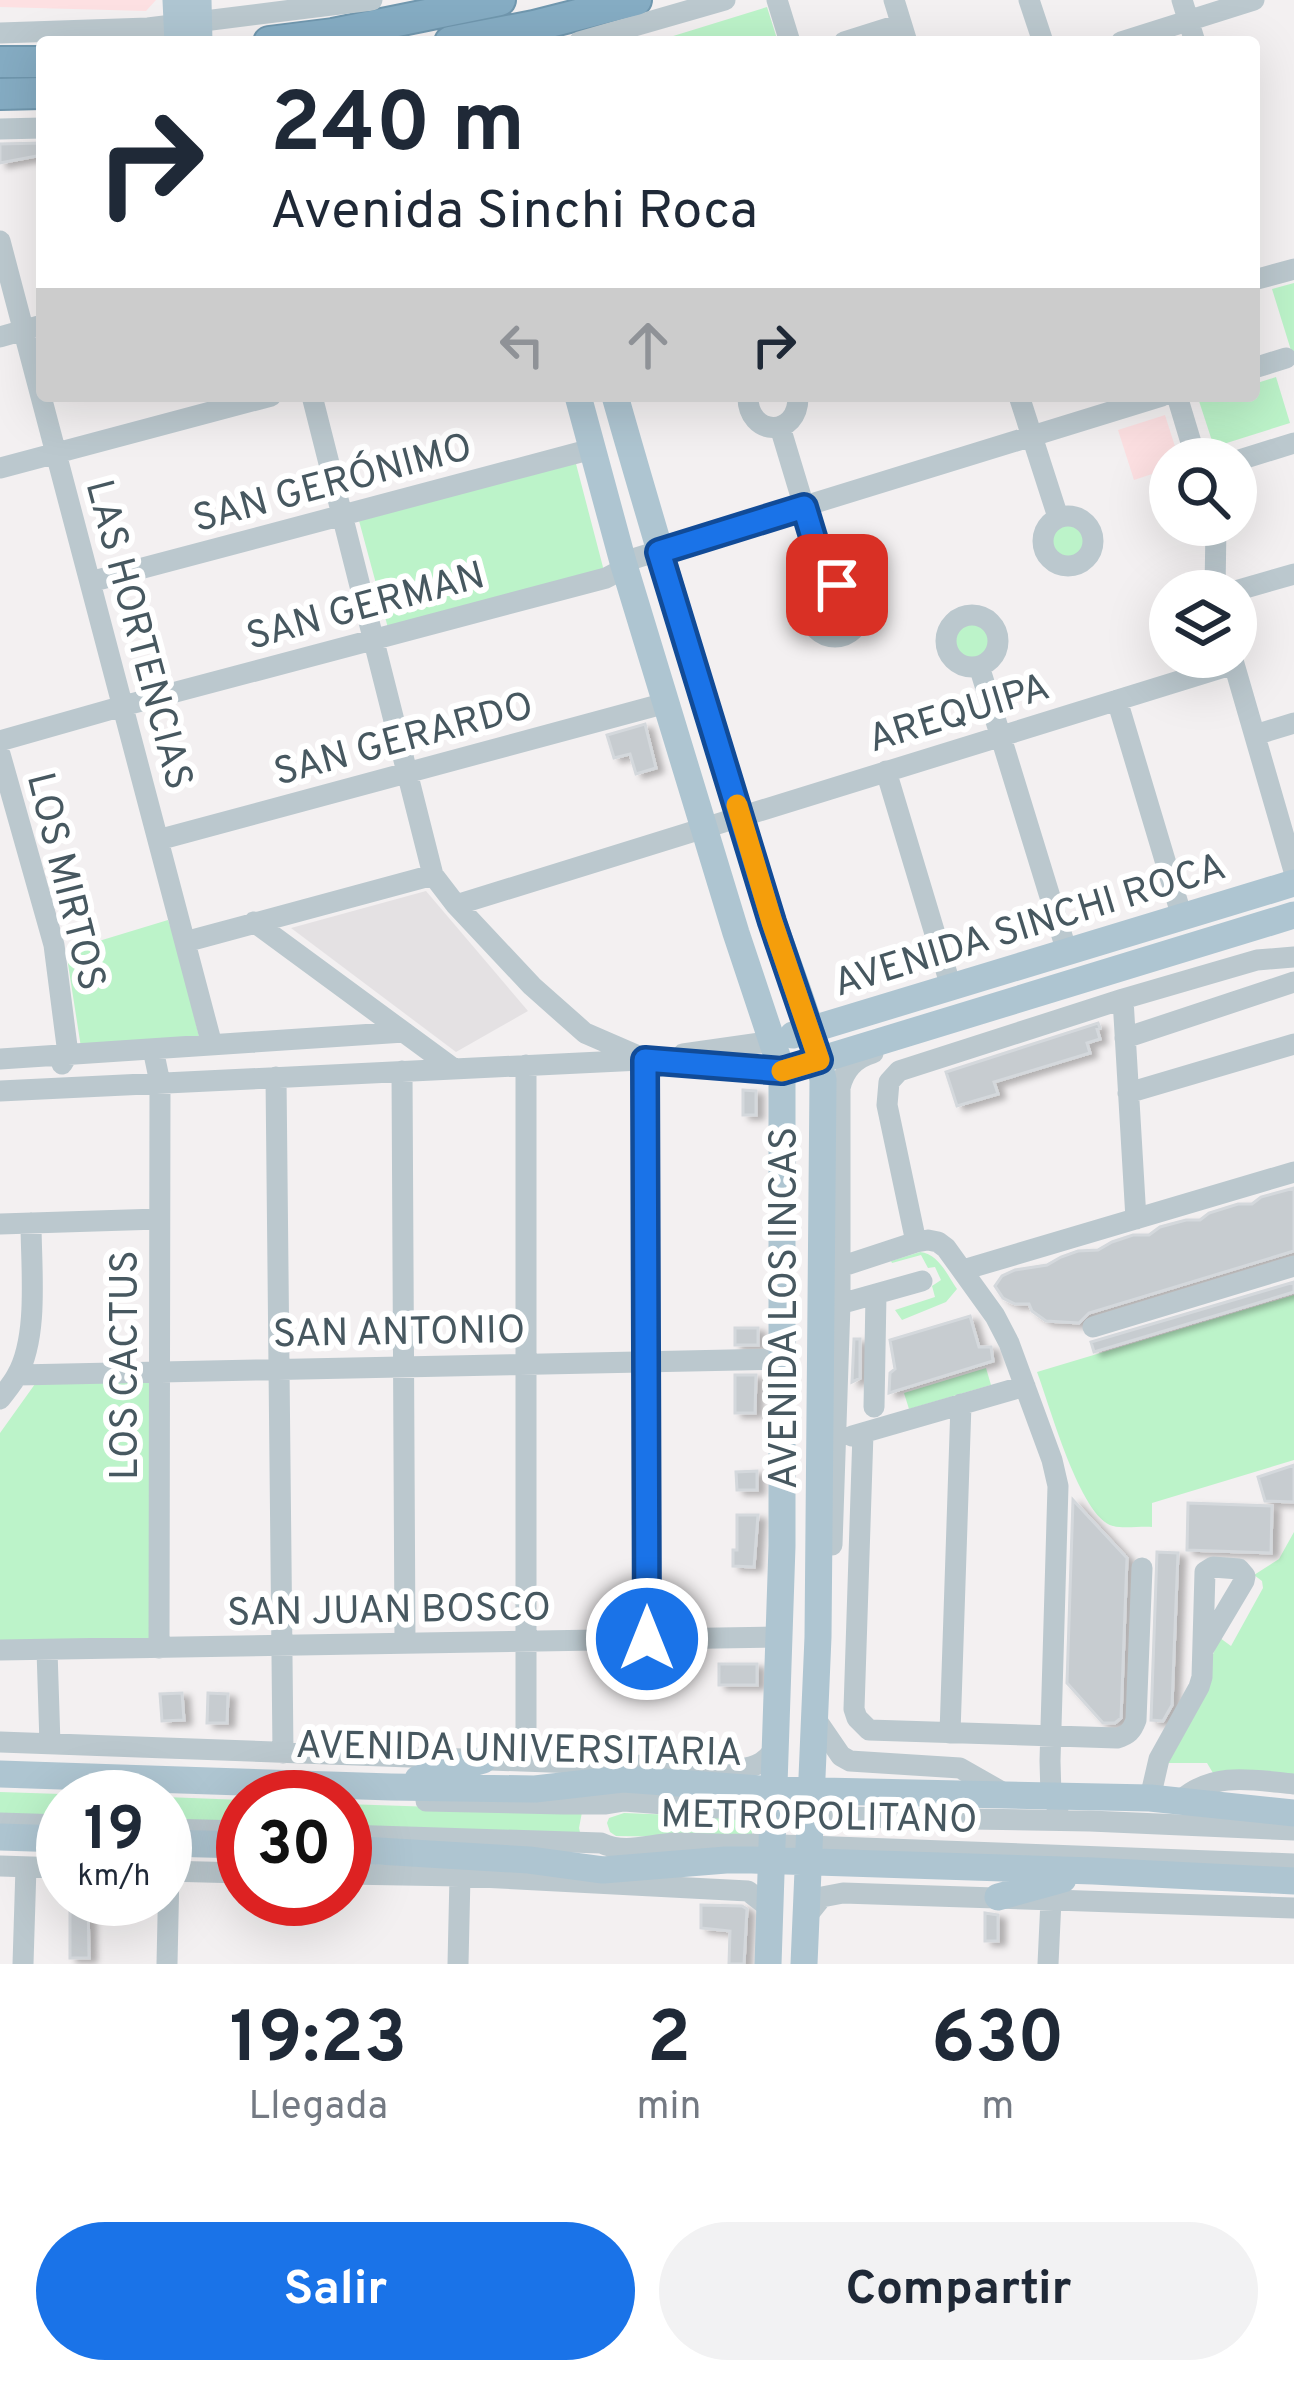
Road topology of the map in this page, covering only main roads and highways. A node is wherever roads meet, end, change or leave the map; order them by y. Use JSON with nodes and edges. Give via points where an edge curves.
{"nodes":[{"id":1,"x":644,"y":13,"type":"edge"},
{"id":2,"x":492,"y":20,"type":"edge"},
{"id":3,"x":316,"y":36,"type":"edge"},
{"id":4,"x":461,"y":36,"type":"edge"},
{"id":5,"x":0,"y":62,"type":"edge"},
{"id":6,"x":36,"y":62,"type":"edge"},
{"id":7,"x":36,"y":93,"type":"edge"},
{"id":8,"x":0,"y":94,"type":"edge"},
{"id":9,"x":580,"y":402,"type":"edge"},
{"id":10,"x":617,"y":402,"type":"edge"},
{"id":11,"x":1294,"y":883,"type":"edge"},
{"id":12,"x":1294,"y":915,"type":"edge"},
{"id":13,"x":810,"y":1030,"type":"junction"},
{"id":14,"x":774,"y":1041,"type":"junction"},
{"id":15,"x":819,"y":1060,"type":"junction"},
{"id":16,"x":782,"y":1071,"type":"junction"},
{"id":17,"x":782,"y":1546,"type":"junction"},
{"id":18,"x":820,"y":1546,"type":"junction"},
{"id":19,"x":483,"y":1760,"type":"road end"},
{"id":20,"x":0,"y":1774,"type":"edge"},
{"id":21,"x":391,"y":1787,"type":"junction"},
{"id":22,"x":775,"y":1801,"type":"junction"},
{"id":23,"x":812,"y":1802,"type":"junction"},
{"id":24,"x":1294,"y":1813,"type":"edge"},
{"id":25,"x":0,"y":1837,"type":"edge"},
{"id":26,"x":36,"y":1838,"type":"edge"},
{"id":27,"x":372,"y":1850,"type":"edge"},
{"id":28,"x":404,"y":1851,"type":"junction"},
{"id":29,"x":773,"y":1853,"type":"junction"},
{"id":30,"x":809,"y":1855,"type":"junction"},
{"id":31,"x":1093,"y":1871,"type":"junction"},
{"id":32,"x":542,"y":1881,"type":"road end"},
{"id":33,"x":1294,"y":1881,"type":"edge"},
{"id":34,"x":998,"y":1897,"type":"road end"},
{"id":35,"x":768,"y":1964,"type":"edge"},
{"id":36,"x":804,"y":1964,"type":"edge"}],
"edges":[{"from":1,"to":2,"type":"highway"},
{"from":2,"to":3,"type":"highway"},
{"from":2,"to":4,"type":"highway"},
{"from":5,"to":6,"type":"highway"},
{"from":7,"to":8,"type":"highway"},
{"from":9,"to":14,"type":"main road","name":"AVENIDA LOS INCAS"},
{"from":10,"to":13,"type":"main road","name":"AVENIDA LOS INCAS"},
{"from":11,"to":13,"type":"main road","name":"AVENIDA SINCHI ROCA"},
{"from":12,"to":15,"type":"main road","name":"AVENIDA SINCHI ROCA"},
{"from":13,"to":14,"type":"main road","name":"AVENIDA SINCHI ROCA"},
{"from":13,"to":15,"type":"main road","name":"AVENIDA LOS INCAS"},
{"from":14,"to":16,"type":"main road","name":"AVENIDA LOS INCAS"},
{"from":15,"to":16,"type":"main road","name":"AVENIDA SINCHI ROCA"},
{"from":15,"to":18,"type":"main road","name":"AVENIDA LOS INCAS"},
{"from":16,"to":17,"type":"main road","name":"AVENIDA LOS INCAS"},
{"from":17,"to":18,"type":"main road"},
{"from":17,"to":22,"type":"main road","name":"AVENIDA LOS INCAS"},
{"from":18,"to":23,"type":"main road","name":"AVENIDA LOS INCAS","via":[[821,1728]]},
{"from":19,"to":21,"type":"main road"},
{"from":20,"to":21,"type":"main road","name":"AVENIDA UNIVERSITARIA"},
{"from":21,"to":22,"type":"main road","name":"AVENIDA UNIVERSITARIA","via":[[535,1789],[623,1779]]},
{"from":22,"to":23,"type":"main road","name":"AVENIDA UNIVERSITARIA"},
{"from":22,"to":29,"type":"main road","name":"AVENIDA LOS INCAS"},
{"from":23,"to":24,"type":"main road","name":"AVENIDA UNIVERSITARIA","via":[[1008,1796],[1046,1807],[1150,1798]]},
{"from":23,"to":30,"type":"main road","name":"AVENIDA LOS INCAS"},
{"from":25,"to":26,"type":"main road"},
{"from":27,"to":28,"type":"main road"},
{"from":28,"to":29,"type":"main road","via":[[603,1870]]},
{"from":28,"to":32,"type":"main road"},
{"from":29,"to":30,"type":"main road"},
{"from":29,"to":35,"type":"main road","name":"AVENIDA LOS INCAS"},
{"from":30,"to":31,"type":"main road"},
{"from":30,"to":36,"type":"main road","name":"AVENIDA LOS INCAS"},
{"from":31,"to":33,"type":"main road"},
{"from":31,"to":34,"type":"main road"}]}
